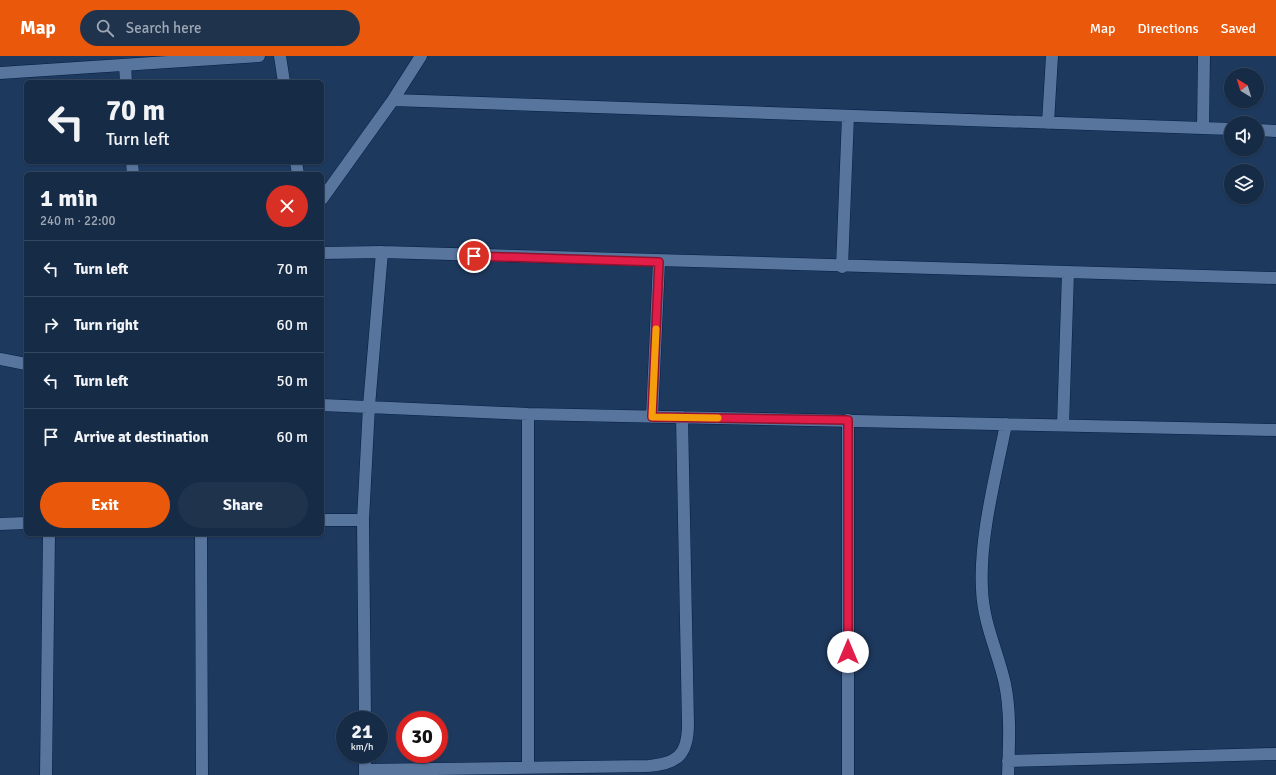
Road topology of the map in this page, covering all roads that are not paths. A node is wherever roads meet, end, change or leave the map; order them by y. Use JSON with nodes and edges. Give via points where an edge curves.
{"nodes":[{"id":1,"x":259,"y":56,"type":"edge"},
{"id":2,"x":280,"y":56,"type":"edge"},
{"id":3,"x":421,"y":56,"type":"edge"},
{"id":4,"x":1052,"y":56,"type":"edge"},
{"id":5,"x":1204,"y":56,"type":"edge"},
{"id":6,"x":125,"y":65,"type":"junction"},
{"id":7,"x":0,"y":73,"type":"edge"},
{"id":8,"x":126,"y":80,"type":"edge"},
{"id":9,"x":284,"y":80,"type":"edge"},
{"id":10,"x":393,"y":100,"type":"junction"},
{"id":11,"x":848,"y":116,"type":"junction"},
{"id":12,"x":1048,"y":123,"type":"junction"},
{"id":13,"x":1203,"y":128,"type":"junction"},
{"id":14,"x":1224,"y":129,"type":"edge"},
{"id":15,"x":1264,"y":130,"type":"edge"},
{"id":16,"x":1276,"y":131,"type":"edge"},
{"id":17,"x":324,"y":196,"type":"edge"},
{"id":18,"x":382,"y":252,"type":"junction"},
{"id":19,"x":324,"y":254,"type":"edge"},
{"id":20,"x":659,"y":262,"type":"junction"},
{"id":21,"x":842,"y":267,"type":"junction"},
{"id":22,"x":1068,"y":273,"type":"junction"},
{"id":23,"x":1276,"y":278,"type":"edge"},
{"id":24,"x":0,"y":360,"type":"edge"},
{"id":25,"x":24,"y":364,"type":"edge"},
{"id":26,"x":324,"y":405,"type":"edge"},
{"id":27,"x":369,"y":406,"type":"junction"},
{"id":28,"x":528,"y":414,"type":"junction"},
{"id":29,"x":652,"y":417,"type":"junction"},
{"id":30,"x":682,"y":417,"type":"junction"},
{"id":31,"x":848,"y":420,"type":"junction"},
{"id":32,"x":1006,"y":424,"type":"junction"},
{"id":33,"x":1064,"y":425,"type":"junction"},
{"id":34,"x":1276,"y":430,"type":"edge"},
{"id":35,"x":324,"y":520,"type":"edge"},
{"id":36,"x":363,"y":520,"type":"junction"},
{"id":37,"x":24,"y":523,"type":"edge"},
{"id":38,"x":0,"y":524,"type":"edge"},
{"id":39,"x":49,"y":536,"type":"edge"},
{"id":40,"x":201,"y":536,"type":"edge"},
{"id":41,"x":365,"y":711,"type":"edge"},
{"id":42,"x":1276,"y":754,"type":"edge"},
{"id":43,"x":1008,"y":761,"type":"junction"},
{"id":44,"x":528,"y":768,"type":"junction"},
{"id":45,"x":365,"y":772,"type":"edge"},
{"id":46,"x":46,"y":775,"type":"edge"},
{"id":47,"x":202,"y":775,"type":"edge"},
{"id":48,"x":848,"y":775,"type":"edge"},
{"id":49,"x":1008,"y":775,"type":"edge"}],
"edges":[{"from":1,"to":6,"type":"street"},
{"from":2,"to":9,"type":"street"},
{"from":3,"to":10,"type":"street"},
{"from":4,"to":12,"type":"street"},
{"from":5,"to":13,"type":"street"},
{"from":6,"to":7,"type":"street"},
{"from":6,"to":8,"type":"street"},
{"from":10,"to":11,"type":"street"},
{"from":10,"to":17,"type":"street"},
{"from":11,"to":12,"type":"street"},
{"from":11,"to":21,"type":"street"},
{"from":12,"to":13,"type":"street"},
{"from":13,"to":14,"type":"street"},
{"from":15,"to":16,"type":"street"},
{"from":18,"to":19,"type":"street"},
{"from":18,"to":20,"type":"street"},
{"from":18,"to":27,"type":"street"},
{"from":20,"to":21,"type":"street"},
{"from":20,"to":29,"type":"street"},
{"from":21,"to":22,"type":"street"},
{"from":22,"to":23,"type":"street"},
{"from":22,"to":33,"type":"street"},
{"from":24,"to":25,"type":"street"},
{"from":26,"to":27,"type":"street"},
{"from":27,"to":28,"type":"street"},
{"from":27,"to":36,"type":"street"},
{"from":28,"to":29,"type":"street"},
{"from":28,"to":44,"type":"street"},
{"from":29,"to":30,"type":"street"},
{"from":30,"to":31,"type":"street"},
{"from":30,"to":44,"type":"street","via":[[688,741],[679,756],[665,765]]},
{"from":31,"to":32,"type":"street"},
{"from":31,"to":48,"type":"street"},
{"from":32,"to":33,"type":"street"},
{"from":32,"to":43,"type":"street","via":[[986,533],[982,561],[982,590],[986,618],[1005,684],[1009,722]]},
{"from":33,"to":34,"type":"street"},
{"from":35,"to":36,"type":"street"},
{"from":36,"to":41,"type":"street"},
{"from":37,"to":38,"type":"street"},
{"from":39,"to":46,"type":"street"},
{"from":40,"to":47,"type":"street"},
{"from":42,"to":43,"type":"street"},
{"from":43,"to":49,"type":"street"},
{"from":44,"to":45,"type":"street"}]}
